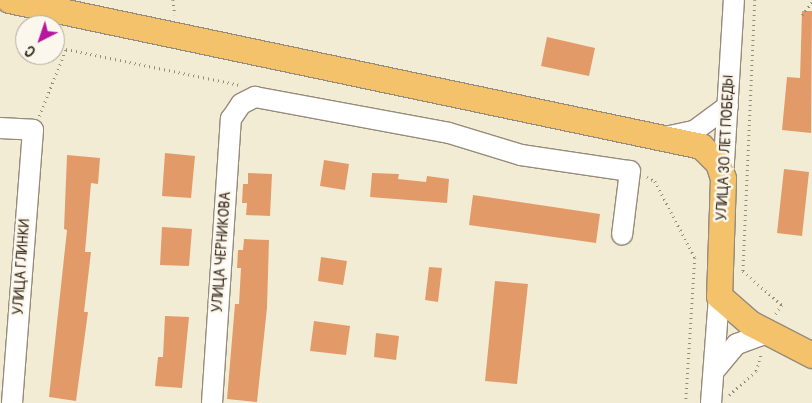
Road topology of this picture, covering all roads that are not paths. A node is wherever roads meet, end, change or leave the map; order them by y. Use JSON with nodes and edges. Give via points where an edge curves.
{"nodes":[{"id":1,"x":9,"y":0,"type":"edge"},
{"id":2,"x":734,"y":0,"type":"edge"},
{"id":3,"x":728,"y":106,"type":"junction"},
{"id":4,"x":0,"y":128,"type":"edge"},
{"id":5,"x":665,"y":137,"type":"junction"},
{"id":6,"x":723,"y":178,"type":"junction"},
{"id":7,"x":622,"y":235,"type":"dead end"},
{"id":8,"x":719,"y":296,"type":"junction"},
{"id":9,"x":768,"y":333,"type":"junction"},
{"id":10,"x":812,"y":355,"type":"edge"},
{"id":11,"x":714,"y":371,"type":"junction"},
{"id":12,"x":710,"y":400,"type":"edge"},
{"id":13,"x":12,"y":403,"type":"edge"},
{"id":14,"x":212,"y":403,"type":"edge"}],
"edges":[{"from":1,"to":5,"type":"main road"},
{"from":2,"to":3,"type":"street","name":"УЛИЦА 30 ЛЕТ ПОБЕДЫ"},
{"from":3,"to":5,"type":"street","via":[[694,130]]},
{"from":3,"to":6,"type":"street","name":"УЛИЦА 30 ЛЕТ ПОБЕДЫ"},
{"from":4,"to":13,"type":"street","name":"УЛИЦА ГЛИНКИ","via":[[33,130]]},
{"from":5,"to":6,"type":"main road","via":[[701,146],[718,163]]},
{"from":6,"to":8,"type":"main road","name":"УЛИЦА 30 ЛЕТ ПОБЕДЫ"},
{"from":7,"to":14,"type":"street","name":"УЛИЦА ЧЕРНИКОВА","via":[[630,170],[521,154],[449,133],[367,115],[255,97],[241,104],[231,119]]},
{"from":8,"to":9,"type":"main road","via":[[734,311]]},
{"from":8,"to":11,"type":"street"},
{"from":9,"to":10,"type":"main road"},
{"from":9,"to":11,"type":"street","via":[[737,344]]},
{"from":11,"to":12,"type":"street"}]}
